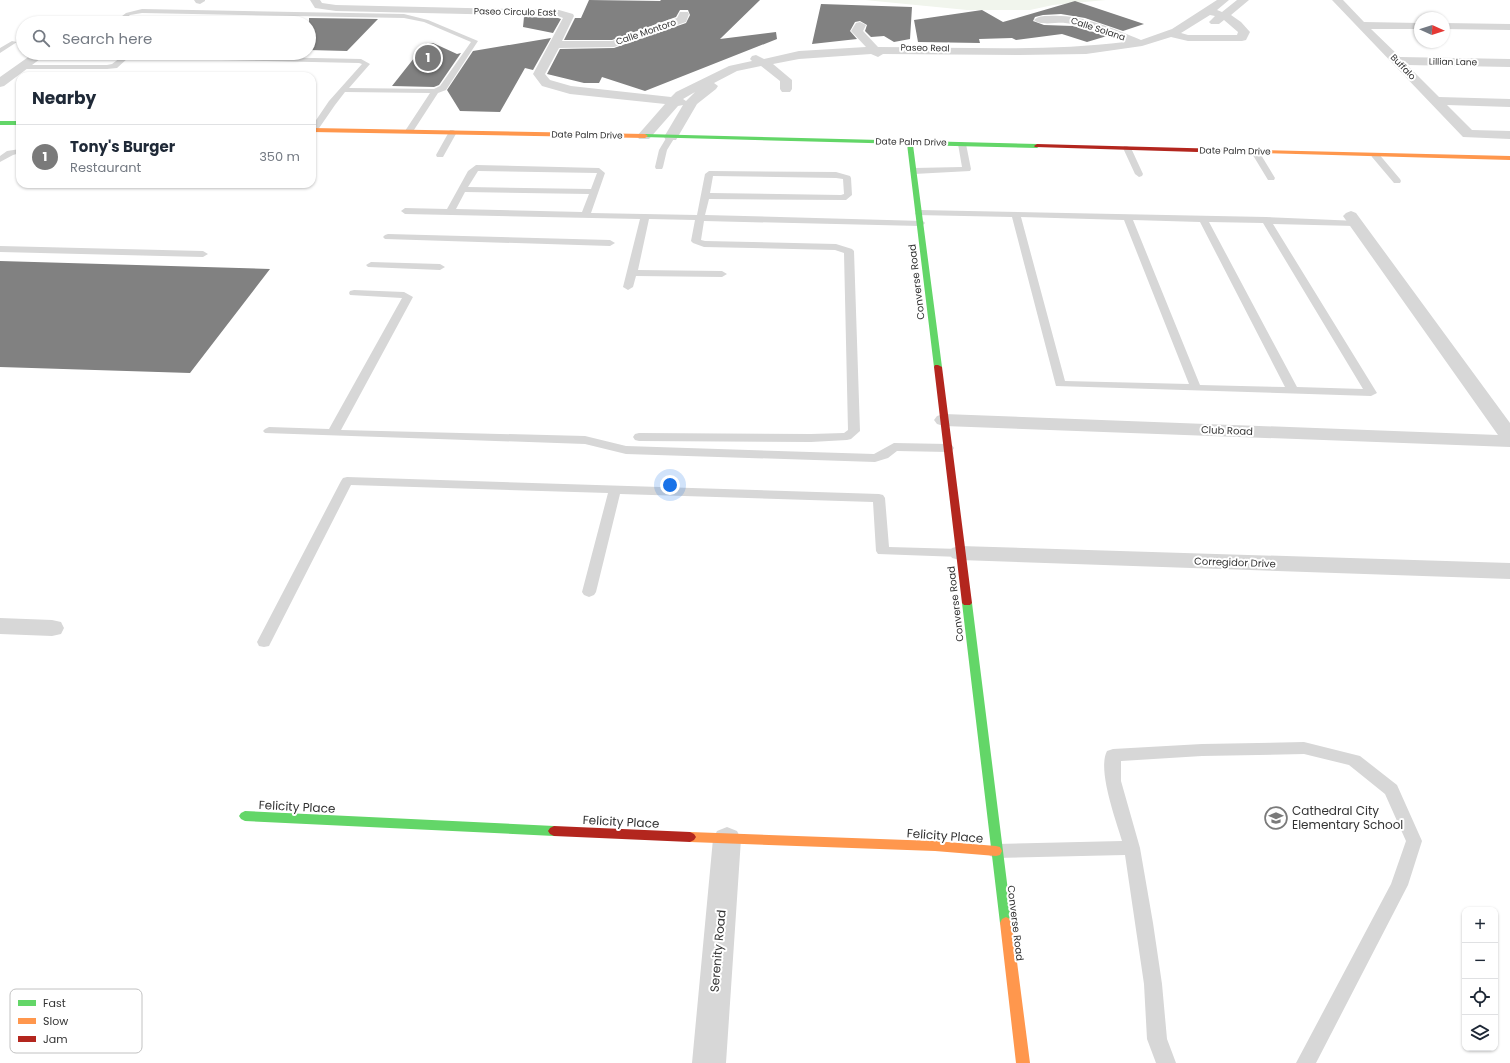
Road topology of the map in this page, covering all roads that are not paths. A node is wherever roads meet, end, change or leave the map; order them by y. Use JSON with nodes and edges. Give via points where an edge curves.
{"nodes":[{"id":1,"x":316,"y":0,"type":"edge"},
{"id":2,"x":432,"y":0,"type":"edge"},
{"id":3,"x":1224,"y":0,"type":"edge"},
{"id":4,"x":1244,"y":0,"type":"edge"},
{"id":5,"x":1337,"y":0,"type":"edge"},
{"id":6,"x":545,"y":3,"type":"dead end"},
{"id":7,"x":577,"y":5,"type":"dead end"},
{"id":8,"x":423,"y":10,"type":"junction"},
{"id":9,"x":1208,"y":11,"type":"junction"},
{"id":10,"x":523,"y":12,"type":"junction"},
{"id":11,"x":684,"y":14,"type":"dead end"},
{"id":12,"x":1224,"y":15,"type":"junction"},
{"id":13,"x":125,"y":16,"type":"edge"},
{"id":14,"x":569,"y":16,"type":"junction"},
{"id":15,"x":1040,"y":20,"type":"dead end"},
{"id":16,"x":860,"y":25,"type":"dead end"},
{"id":17,"x":1361,"y":25,"type":"junction"},
{"id":18,"x":1414,"y":26,"type":"edge"},
{"id":19,"x":1450,"y":26,"type":"edge"},
{"id":20,"x":1510,"y":28,"type":"edge"},
{"id":21,"x":1172,"y":34,"type":"junction"},
{"id":22,"x":1188,"y":38,"type":"junction"},
{"id":23,"x":14,"y":42,"type":"dead end"},
{"id":24,"x":1140,"y":43,"type":"junction"},
{"id":25,"x":556,"y":44,"type":"junction"},
{"id":26,"x":1155,"y":48,"type":"junction"},
{"id":27,"x":875,"y":50,"type":"junction"},
{"id":28,"x":0,"y":51,"type":"edge"},
{"id":29,"x":1017,"y":53,"type":"junction"},
{"id":30,"x":32,"y":60,"type":"edge"},
{"id":31,"x":122,"y":60,"type":"edge"},
{"id":32,"x":314,"y":60,"type":"edge"},
{"id":33,"x":1397,"y":61,"type":"junction"},
{"id":34,"x":762,"y":62,"type":"junction"},
{"id":35,"x":1510,"y":63,"type":"edge"},
{"id":36,"x":23,"y":67,"type":"junction"},
{"id":37,"x":0,"y":83,"type":"edge"},
{"id":38,"x":786,"y":89,"type":"dead end"},
{"id":39,"x":345,"y":90,"type":"junction"},
{"id":40,"x":435,"y":91,"type":"junction"},
{"id":41,"x":669,"y":101,"type":"junction"},
{"id":42,"x":1436,"y":101,"type":"junction"},
{"id":43,"x":1510,"y":103,"type":"edge"},
{"id":44,"x":689,"y":104,"type":"junction"},
{"id":45,"x":0,"y":123,"type":"edge"},
{"id":46,"x":16,"y":123,"type":"edge"},
{"id":47,"x":316,"y":126,"type":"edge"},
{"id":48,"x":316,"y":130,"type":"edge"},
{"id":49,"x":409,"y":132,"type":"junction"},
{"id":50,"x":452,"y":132,"type":"junction"},
{"id":51,"x":1510,"y":135,"type":"edge"},
{"id":52,"x":644,"y":136,"type":"junction"},
{"id":53,"x":671,"y":136,"type":"junction"},
{"id":54,"x":910,"y":142,"type":"junction"},
{"id":55,"x":962,"y":144,"type":"junction"},
{"id":56,"x":1127,"y":148,"type":"junction"},
{"id":57,"x":16,"y":152,"type":"edge"},
{"id":58,"x":1255,"y":152,"type":"junction"},
{"id":59,"x":440,"y":155,"type":"dead end"},
{"id":60,"x":1375,"y":155,"type":"junction"},
{"id":61,"x":1510,"y":158,"type":"edge"},
{"id":62,"x":0,"y":160,"type":"edge"},
{"id":63,"x":658,"y":167,"type":"dead end"},
{"id":64,"x":914,"y":171,"type":"junction"},
{"id":65,"x":1139,"y":174,"type":"dead end"},
{"id":66,"x":1271,"y":178,"type":"dead end"},
{"id":67,"x":1397,"y":181,"type":"dead end"},
{"id":68,"x":463,"y":188,"type":"junction"},
{"id":69,"x":594,"y":192,"type":"junction"},
{"id":70,"x":705,"y":196,"type":"junction"},
{"id":71,"x":405,"y":211,"type":"dead end"},
{"id":72,"x":450,"y":212,"type":"junction"},
{"id":73,"x":1016,"y":214,"type":"junction"},
{"id":74,"x":586,"y":215,"type":"junction"},
{"id":75,"x":645,"y":216,"type":"junction"},
{"id":76,"x":1127,"y":217,"type":"junction"},
{"id":77,"x":700,"y":218,"type":"junction"},
{"id":78,"x":920,"y":218,"type":"junction"},
{"id":79,"x":1203,"y":219,"type":"junction"},
{"id":80,"x":1353,"y":219,"type":"joint"},
{"id":81,"x":1266,"y":220,"type":"junction"},
{"id":82,"x":388,"y":237,"type":"dead end"},
{"id":83,"x":610,"y":243,"type":"dead end"},
{"id":84,"x":0,"y":249,"type":"edge"},
{"id":85,"x":203,"y":254,"type":"dead end"},
{"id":86,"x":371,"y":265,"type":"dead end"},
{"id":87,"x":440,"y":267,"type":"dead end"},
{"id":88,"x":632,"y":273,"type":"junction"},
{"id":89,"x":722,"y":274,"type":"dead end"},
{"id":90,"x":628,"y":287,"type":"dead end"},
{"id":91,"x":354,"y":293,"type":"dead end"},
{"id":92,"x":1196,"y":388,"type":"junction"},
{"id":93,"x":1293,"y":391,"type":"junction"},
{"id":94,"x":944,"y":420,"type":"junction"},
{"id":95,"x":269,"y":432,"type":"dead end"},
{"id":96,"x":333,"y":433,"type":"junction"},
{"id":97,"x":639,"y":437,"type":"dead end"},
{"id":98,"x":1510,"y":437,"type":"edge"},
{"id":99,"x":1510,"y":440,"type":"edge"},
{"id":100,"x":948,"y":448,"type":"junction"},
{"id":101,"x":615,"y":490,"type":"junction"},
{"id":102,"x":960,"y":552,"type":"junction"},
{"id":103,"x":1510,"y":572,"type":"edge"},
{"id":104,"x":589,"y":592,"type":"dead end"},
{"id":105,"x":0,"y":626,"type":"edge"},
{"id":106,"x":52,"y":628,"type":"dead end"},
{"id":107,"x":264,"y":642,"type":"dead end"},
{"id":108,"x":245,"y":816,"type":"dead end"},
{"id":109,"x":727,"y":839,"type":"junction"},
{"id":110,"x":1132,"y":848,"type":"junction"},
{"id":111,"x":996,"y":852,"type":"junction"},
{"id":112,"x":709,"y":1063,"type":"edge"},
{"id":113,"x":1022,"y":1063,"type":"edge"},
{"id":114,"x":1166,"y":1063,"type":"edge"},
{"id":115,"x":1306,"y":1063,"type":"edge"}],
"edges":[{"from":1,"to":8,"type":"street","name":"Paseo Circulo East","via":[[319,6],[336,8]]},
{"from":2,"to":8,"type":"street"},
{"from":3,"to":9,"type":"street","name":"Paseo Real"},
{"from":4,"to":12,"type":"street","name":"Paseo Real"},
{"from":5,"to":17,"type":"street","name":"Buffalo"},
{"from":6,"to":10,"type":"street"},
{"from":7,"to":14,"type":"street","via":[[576,11]]},
{"from":8,"to":10,"type":"street","name":"Paseo Circulo East"},
{"from":9,"to":12,"type":"street"},
{"from":9,"to":21,"type":"street","name":"Paseo Real"},
{"from":10,"to":14,"type":"street","name":"Paseo Circulo East","via":[[560,13]]},
{"from":11,"to":25,"type":"street","name":"Calle Montoro","via":[[682,20],[614,44]]},
{"from":12,"to":22,"type":"street","name":"Paseo Real","via":[[1206,29]]},
{"from":12,"to":22,"type":"street","via":[[1235,21],[1244,32],[1242,38]]},
{"from":13,"to":40,"type":"lane","via":[[142,11],[404,16],[426,21],[475,42],[443,88]]},
{"from":14,"to":25,"type":"street","name":"Paseo Circulo East"},
{"from":15,"to":24,"type":"street","name":"Calle Solana","via":[[1067,18]]},
{"from":16,"to":27,"type":"street","via":[[857,31]]},
{"from":17,"to":18,"type":"street"},
{"from":17,"to":33,"type":"street","name":"Buffalo"},
{"from":19,"to":20,"type":"street"},
{"from":21,"to":22,"type":"street"},
{"from":21,"to":24,"type":"street","name":"Paseo Real"},
{"from":22,"to":26,"type":"street","name":"Paseo Real"},
{"from":23,"to":28,"type":"lane"},
{"from":24,"to":26,"type":"street","name":"Calle Solana"},
{"from":24,"to":29,"type":"street","name":"Paseo Real"},
{"from":25,"to":41,"type":"street","name":"Paseo Circulo East","via":[[539,74],[546,83],[570,90]]},
{"from":26,"to":29,"type":"street","name":"Paseo Real","via":[[1076,57]]},
{"from":27,"to":29,"type":"street","name":"Paseo Real"},
{"from":27,"to":34,"type":"street","name":"Paseo Real"},
{"from":30,"to":36,"type":"street"},
{"from":31,"to":36,"type":"lane","via":[[107,68]]},
{"from":32,"to":39,"type":"lane","via":[[361,61],[366,64]]},
{"from":33,"to":35,"type":"street","name":"Lillian Lane"},
{"from":33,"to":42,"type":"street","name":"Buffalo"},
{"from":34,"to":38,"type":"street","via":[[786,80]]},
{"from":34,"to":41,"type":"street","name":"Paseo Real","via":[[706,77]]},
{"from":34,"to":44,"type":"street","name":"Paseo Real","via":[[706,89]]},
{"from":36,"to":37,"type":"street"},
{"from":39,"to":40,"type":"lane"},
{"from":39,"to":47,"type":"lane"},
{"from":40,"to":49,"type":"lane"},
{"from":41,"to":44,"type":"street","name":"Paseo Circulo East"},
{"from":41,"to":52,"type":"street","name":"Paseo Real","via":[[651,122]]},
{"from":42,"to":43,"type":"street"},
{"from":42,"to":51,"type":"street","name":"Buffalo","via":[[1468,134]]},
{"from":44,"to":53,"type":"street","name":"Paseo Real"},
{"from":45,"to":46,"type":"street"},
{"from":48,"to":49,"type":"street","name":"Date Palm Drive"},
{"from":49,"to":50,"type":"street","name":"Date Palm Drive"},
{"from":50,"to":52,"type":"street","name":"Date Palm Drive"},
{"from":50,"to":59,"type":"lane"},
{"from":52,"to":53,"type":"street","name":"Date Palm Drive"},
{"from":53,"to":54,"type":"street","name":"Date Palm Drive"},
{"from":53,"to":63,"type":"lane"},
{"from":54,"to":55,"type":"street","name":"Date Palm Drive"},
{"from":54,"to":64,"type":"street","name":"Converse Road"},
{"from":55,"to":56,"type":"street","name":"Date Palm Drive"},
{"from":55,"to":64,"type":"lane","via":[[967,169]]},
{"from":56,"to":58,"type":"street","name":"Date Palm Drive"},
{"from":56,"to":65,"type":"lane"},
{"from":57,"to":62,"type":"lane"},
{"from":58,"to":60,"type":"street","name":"Date Palm Drive"},
{"from":58,"to":66,"type":"lane"},
{"from":60,"to":61,"type":"street","name":"Date Palm Drive"},
{"from":60,"to":67,"type":"lane"},
{"from":64,"to":78,"type":"street","name":"Converse Road"},
{"from":68,"to":69,"type":"lane"},
{"from":68,"to":69,"type":"lane","via":[[476,168],[599,171],[601,173]]},
{"from":68,"to":72,"type":"lane"},
{"from":69,"to":74,"type":"lane"},
{"from":70,"to":70,"type":"lane","via":[[709,174],[712,173],[836,175],[847,178],[848,195],[842,198]]},
{"from":70,"to":77,"type":"lane"},
{"from":71,"to":72,"type":"lane"},
{"from":72,"to":74,"type":"lane"},
{"from":73,"to":76,"type":"lane"},
{"from":73,"to":78,"type":"lane"},
{"from":73,"to":92,"type":"lane","via":[[1060,384]]},
{"from":74,"to":75,"type":"lane"},
{"from":75,"to":77,"type":"lane"},
{"from":75,"to":88,"type":"lane"},
{"from":76,"to":79,"type":"lane"},
{"from":76,"to":92,"type":"lane"},
{"from":77,"to":78,"type":"lane"},
{"from":77,"to":97,"type":"lane","via":[[696,240],[698,243],[836,246],[849,251],[854,431],[847,436],[811,438]]},
{"from":78,"to":94,"type":"street","name":"Converse Road"},
{"from":79,"to":81,"type":"lane"},
{"from":79,"to":93,"type":"lane"},
{"from":80,"to":81,"type":"lane"},
{"from":80,"to":98,"type":"street"},
{"from":81,"to":93,"type":"lane","via":[[1371,393]]},
{"from":82,"to":83,"type":"lane"},
{"from":84,"to":85,"type":"lane"},
{"from":86,"to":87,"type":"lane"},
{"from":88,"to":89,"type":"lane"},
{"from":88,"to":90,"type":"lane"},
{"from":91,"to":96,"type":"lane","via":[[408,297]]},
{"from":92,"to":93,"type":"lane"},
{"from":94,"to":99,"type":"street","name":"Club Road"},
{"from":94,"to":100,"type":"street","name":"Converse Road"},
{"from":95,"to":96,"type":"lane"},
{"from":96,"to":100,"type":"lane","via":[[585,440],[626,450],[823,457],[875,458],[894,447]]},
{"from":100,"to":102,"type":"street","name":"Converse Road"},
{"from":101,"to":102,"type":"lane","via":[[879,498],[883,551]]},
{"from":101,"to":104,"type":"lane"},
{"from":101,"to":107,"type":"lane","via":[[347,481]]},
{"from":102,"to":103,"type":"street","name":"Corregidor Drive"},
{"from":102,"to":111,"type":"street","name":"Converse Road"},
{"from":105,"to":106,"type":"street"},
{"from":108,"to":109,"type":"street","name":"Felicity Place"},
{"from":109,"to":111,"type":"street","name":"Felicity Place","via":[[935,846]]},
{"from":109,"to":112,"type":"street","name":"Serenity Road"},
{"from":110,"to":111,"type":"lane"},
{"from":110,"to":114,"type":"lane","via":[[1153,984],[1157,1039]]},
{"from":110,"to":115,"type":"lane","via":[[1113,781],[1113,755],[1304,748],[1354,760],[1391,790],[1414,841],[1399,885]]},
{"from":111,"to":113,"type":"street","name":"Converse Road"}]}
